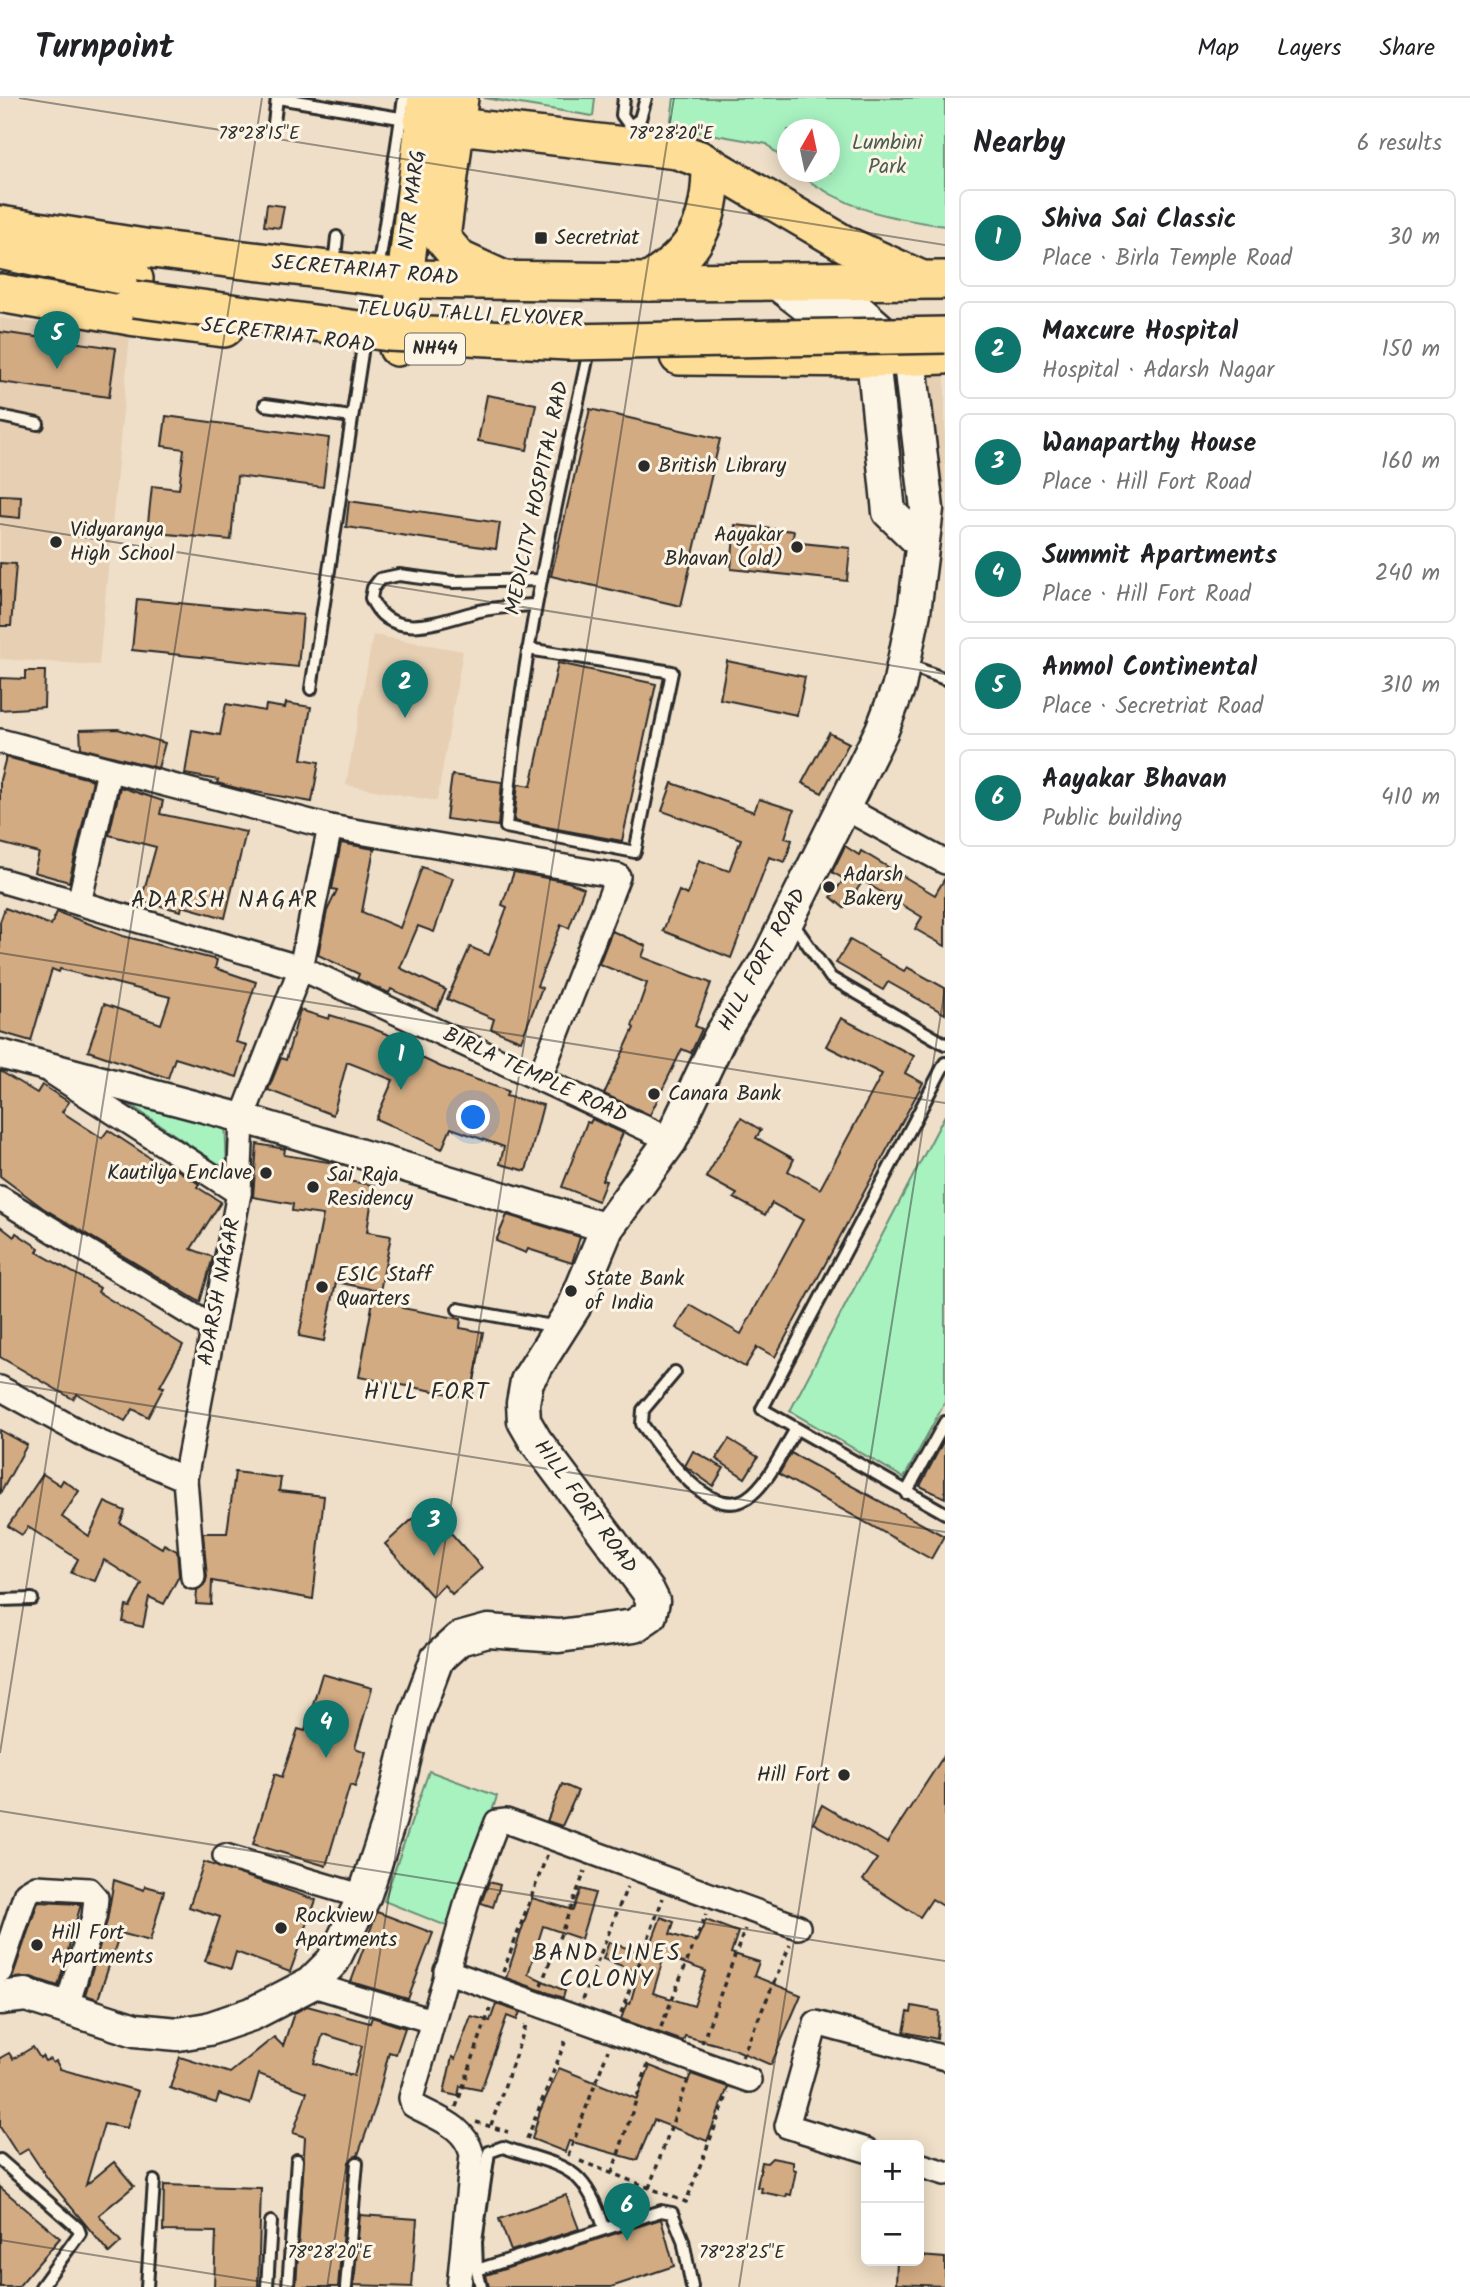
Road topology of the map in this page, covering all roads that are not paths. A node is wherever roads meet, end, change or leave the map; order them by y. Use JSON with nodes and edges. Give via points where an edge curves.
{"nodes":[{"id":1,"x":278,"y":98,"type":"edge"},
{"id":2,"x":624,"y":98,"type":"edge"},
{"id":3,"x":646,"y":98,"type":"edge"},
{"id":4,"x":336,"y":102,"type":"edge"},
{"id":5,"x":413,"y":109,"type":"edge"},
{"id":6,"x":458,"y":112,"type":"edge"},
{"id":7,"x":274,"y":123,"type":"dead end"},
{"id":8,"x":629,"y":136,"type":"junction"},
{"id":9,"x":711,"y":166,"type":"junction"},
{"id":10,"x":0,"y":225,"type":"edge"},
{"id":11,"x":0,"y":251,"type":"edge"},
{"id":12,"x":0,"y":271,"type":"edge"},
{"id":13,"x":390,"y":278,"type":"junction"},
{"id":14,"x":507,"y":280,"type":"junction"},
{"id":15,"x":935,"y":280,"type":"edge"},
{"id":16,"x":774,"y":281,"type":"junction"},
{"id":17,"x":825,"y":281,"type":"junction"},
{"id":18,"x":649,"y":282,"type":"junction"},
{"id":19,"x":135,"y":289,"type":"junction"},
{"id":20,"x":0,"y":293,"type":"edge"},
{"id":21,"x":945,"y":317,"type":"edge"},
{"id":22,"x":945,"y":335,"type":"edge"},
{"id":23,"x":380,"y":347,"type":"junction"},
{"id":24,"x":588,"y":355,"type":"junction"},
{"id":25,"x":927,"y":355,"type":"edge"},
{"id":26,"x":873,"y":358,"type":"junction"},
{"id":27,"x":265,"y":405,"type":"dead end"},
{"id":28,"x":0,"y":416,"type":"edge"},
{"id":29,"x":352,"y":417,"type":"junction"},
{"id":30,"x":38,"y":424,"type":"dead end"},
{"id":31,"x":936,"y":510,"type":"edge"},
{"id":32,"x":889,"y":512,"type":"junction"},
{"id":33,"x":922,"y":544,"type":"junction"},
{"id":34,"x":540,"y":580,"type":"junction"},
{"id":35,"x":534,"y":605,"type":"junction"},
{"id":36,"x":528,"y":649,"type":"junction"},
{"id":37,"x":903,"y":663,"type":"junction"},
{"id":38,"x":945,"y":679,"type":"edge"},
{"id":39,"x":311,"y":689,"type":"dead end"},
{"id":40,"x":0,"y":741,"type":"edge"},
{"id":41,"x":109,"y":771,"type":"junction"},
{"id":42,"x":844,"y":807,"type":"junction"},
{"id":43,"x":330,"y":827,"type":"junction"},
{"id":44,"x":945,"y":862,"type":"edge"},
{"id":45,"x":0,"y":880,"type":"edge"},
{"id":46,"x":79,"y":903,"type":"junction"},
{"id":47,"x":790,"y":918,"type":"junction"},
{"id":48,"x":301,"y":968,"type":"junction"},
{"id":49,"x":945,"y":1044,"type":"edge"},
{"id":50,"x":0,"y":1054,"type":"edge"},
{"id":51,"x":945,"y":1063,"type":"edge"},
{"id":52,"x":42,"y":1065,"type":"junction"},
{"id":53,"x":540,"y":1077,"type":"junction"},
{"id":54,"x":242,"y":1118,"type":"junction"},
{"id":55,"x":671,"y":1140,"type":"junction"},
{"id":56,"x":239,"y":1193,"type":"junction"},
{"id":57,"x":0,"y":1198,"type":"edge"},
{"id":58,"x":607,"y":1228,"type":"junction"},
{"id":59,"x":458,"y":1308,"type":"dead end"},
{"id":60,"x":212,"y":1327,"type":"junction"},
{"id":61,"x":561,"y":1327,"type":"junction"},
{"id":62,"x":675,"y":1372,"type":"dead end"},
{"id":63,"x":0,"y":1388,"type":"edge"},
{"id":64,"x":945,"y":1422,"type":"edge"},
{"id":65,"x":796,"y":1429,"type":"junction"},
{"id":66,"x":185,"y":1479,"type":"junction"},
{"id":67,"x":906,"y":1493,"type":"junction"},
{"id":68,"x":945,"y":1513,"type":"edge"},
{"id":69,"x":193,"y":1577,"type":"dead end"},
{"id":70,"x":32,"y":1599,"type":"dead end"},
{"id":71,"x":0,"y":1600,"type":"edge"},
{"id":72,"x":225,"y":1856,"type":"dead end"},
{"id":73,"x":364,"y":1897,"type":"junction"},
{"id":74,"x":798,"y":1927,"type":"road end"},
{"id":75,"x":0,"y":1971,"type":"edge"},
{"id":76,"x":446,"y":1971,"type":"junction"},
{"id":77,"x":310,"y":1984,"type":"junction"},
{"id":78,"x":0,"y":1998,"type":"edge"},
{"id":79,"x":66,"y":2009,"type":"junction"},
{"id":80,"x":432,"y":2021,"type":"junction"},
{"id":81,"x":945,"y":2058,"type":"edge"},
{"id":82,"x":742,"y":2078,"type":"road end"},
{"id":83,"x":861,"y":2148,"type":"edge"},
{"id":84,"x":0,"y":2160,"type":"edge"},
{"id":85,"x":297,"y":2160,"type":"dead end"},
{"id":86,"x":357,"y":2163,"type":"dead end"},
{"id":87,"x":924,"y":2167,"type":"edge"},
{"id":88,"x":945,"y":2173,"type":"edge"},
{"id":89,"x":154,"y":2181,"type":"dead end"},
{"id":90,"x":271,"y":2222,"type":"dead end"},
{"id":91,"x":604,"y":2227,"type":"junction"},
{"id":92,"x":477,"y":2270,"type":"junction"},
{"id":93,"x":41,"y":2287,"type":"edge"},
{"id":94,"x":147,"y":2287,"type":"edge"},
{"id":95,"x":267,"y":2287,"type":"edge"},
{"id":96,"x":288,"y":2287,"type":"edge"},
{"id":97,"x":346,"y":2287,"type":"edge"},
{"id":98,"x":460,"y":2287,"type":"edge"},
{"id":99,"x":481,"y":2287,"type":"edge"},
{"id":100,"x":692,"y":2287,"type":"edge"}],
"edges":[{"from":1,"to":4,"type":"lane"},
{"from":1,"to":7,"type":"lane"},
{"from":2,"to":8,"type":"lane","via":[[622,115]]},
{"from":3,"to":8,"type":"lane","via":[[644,112]]},
{"from":4,"to":5,"type":"lane"},
{"from":5,"to":6,"type":"main road","name":"NTR MARG"},
{"from":5,"to":13,"type":"main road","name":"NTR MARG"},
{"from":6,"to":8,"type":"main road"},
{"from":6,"to":14,"type":"main road","name":"NTR MARG","via":[[442,238],[460,259]]},
{"from":8,"to":9,"type":"main road"},
{"from":9,"to":15,"type":"main road","via":[[845,244]]},
{"from":9,"to":18,"type":"highway","via":[[705,221],[679,263]]},
{"from":10,"to":13,"type":"highway","name":"SECRETARIAT ROAD","via":[[144,248],[335,255]]},
{"from":11,"to":19,"type":"main road","name":"TELUGU TALLI FLYOVER"},
{"from":12,"to":19,"type":"main road","name":"TELUGU TALLI FLYOVER"},
{"from":13,"to":14,"type":"highway","name":"SECRETARIAT ROAD"},
{"from":13,"to":23,"type":"main road","name":"NTR MARG"},
{"from":14,"to":18,"type":"highway","name":"SECRETARIAT ROAD"},
{"from":15,"to":17,"type":"highway","name":"SECRETARIAT ROAD"},
{"from":16,"to":17,"type":"highway","name":"SECRETARIAT ROAD"},
{"from":16,"to":18,"type":"highway","name":"SECRETARIAT ROAD"},
{"from":16,"to":26,"type":"main road"},
{"from":17,"to":25,"type":"main road"},
{"from":19,"to":21,"type":"main road","name":"TELUGU TALLI FLYOVER","via":[[390,315],[518,321]]},
{"from":19,"to":22,"type":"main road","name":"TELUGU TALLI FLYOVER","bridge":true,"via":[[389,333],[568,342]]},
{"from":20,"to":23,"type":"highway","name":"SECRETRIAT ROAD","number":"NH44","via":[[136,317]]},
{"from":23,"to":24,"type":"highway","name":"SECRETRIAT ROAD","number":"NH44"},
{"from":23,"to":29,"type":"lane"},
{"from":24,"to":26,"type":"highway","name":"SECRETRIAT ROAD","number":"NH44"},
{"from":24,"to":34,"type":"lane","name":"MEDICITY HOSPITAL RAD"},
{"from":25,"to":26,"type":"highway","number":"NH44"},
{"from":25,"to":31,"type":"main road","name":"HILL FORT ROAD"},
{"from":26,"to":32,"type":"main road"},
{"from":27,"to":29,"type":"lane"},
{"from":28,"to":30,"type":"lane"},
{"from":29,"to":39,"type":"lane"},
{"from":31,"to":32,"type":"street"},
{"from":31,"to":33,"type":"main road","name":"HILL FORT ROAD"},
{"from":32,"to":33,"type":"main road"},
{"from":33,"to":37,"type":"main road","name":"HILL FORT ROAD"},
{"from":34,"to":35,"type":"lane","name":"MEDICITY HOSPITAL RAD"},
{"from":34,"to":35,"type":"lane","via":[[453,582],[399,575],[380,579],[371,598],[383,616],[422,628],[501,606]]},
{"from":35,"to":36,"type":"lane","name":"MEDICITY HOSPITAL RAD"},
{"from":36,"to":36,"type":"lane","name":"MEDICITY HOSPITAL RAD","via":[[506,827],[635,852],[672,672]]},
{"from":37,"to":38,"type":"lane"},
{"from":37,"to":42,"type":"main road","name":"HILL FORT ROAD","via":[[881,730]]},
{"from":40,"to":41,"type":"street"},
{"from":41,"to":43,"type":"street"},
{"from":41,"to":46,"type":"street"},
{"from":42,"to":44,"type":"street"},
{"from":42,"to":47,"type":"main road","name":"HILL FORT ROAD"},
{"from":43,"to":48,"type":"street","name":"ADARSH NAGAR"},
{"from":43,"to":53,"type":"street","via":[[618,876]]},
{"from":45,"to":46,"type":"street","name":"BIRLA TEMPLE ROAD"},
{"from":46,"to":48,"type":"street","name":"BIRLA TEMPLE ROAD"},
{"from":47,"to":49,"type":"lane","via":[[831,978]]},
{"from":47,"to":55,"type":"main road","name":"HILL FORT ROAD","via":[[720,1037]]},
{"from":48,"to":53,"type":"street","name":"BIRLA TEMPLE ROAD"},
{"from":48,"to":54,"type":"street","name":"ADARSH NAGAR"},
{"from":50,"to":52,"type":"street"},
{"from":51,"to":65,"type":"lane","via":[[762,1409]]},
{"from":52,"to":54,"type":"street"},
{"from":52,"to":56,"type":"street"},
{"from":53,"to":55,"type":"street","name":"BIRLA TEMPLE ROAD"},
{"from":54,"to":56,"type":"street","name":"ADARSH NAGAR"},
{"from":54,"to":58,"type":"street"},
{"from":55,"to":58,"type":"main road","name":"HILL FORT ROAD"},
{"from":56,"to":60,"type":"street","name":"ADARSH NAGAR"},
{"from":57,"to":60,"type":"street"},
{"from":58,"to":61,"type":"main road","name":"HILL FORT ROAD"},
{"from":59,"to":61,"type":"lane"},
{"from":60,"to":66,"type":"street","name":"ADARSH NAGAR"},
{"from":61,"to":73,"type":"main road","name":"HILL FORT ROAD","via":[[527,1381],[524,1421],[648,1591],[652,1609],[643,1622],[609,1630],[559,1636],[488,1631],[458,1639],[438,1659],[413,1723],[390,1819]]},
{"from":62,"to":65,"type":"lane","via":[[643,1410],[642,1424],[670,1463],[712,1499],[732,1504],[746,1499]]},
{"from":63,"to":66,"type":"street","via":[[94,1440]]},
{"from":64,"to":67,"type":"lane"},
{"from":65,"to":67,"type":"lane"},
{"from":66,"to":69,"type":"street","name":"ADARSH NAGAR"},
{"from":67,"to":68,"type":"lane"},
{"from":70,"to":71,"type":"lane"},
{"from":72,"to":73,"type":"street"},
{"from":73,"to":77,"type":"main road","name":"HILL FORT ROAD","via":[[333,1961]]},
{"from":74,"to":76,"type":"street","via":[[501,1821],[484,1855]]},
{"from":75,"to":79,"type":"street","via":[[26,1893],[36,1887],[89,1890],[96,1898],[94,1917]]},
{"from":76,"to":80,"type":"street"},
{"from":76,"to":82,"type":"street"},
{"from":77,"to":79,"type":"main road","name":"HILL FORT ROAD","via":[[252,2014],[178,2034],[135,2030]]},
{"from":77,"to":80,"type":"street"},
{"from":78,"to":79,"type":"main road","name":"HILL FORT ROAD","via":[[26,1995]]},
{"from":80,"to":98,"type":"street","via":[[411,2098],[414,2105],[457,2128],[468,2140],[472,2154]]},
{"from":81,"to":83,"type":"street","via":[[816,2023],[787,2126]]},
{"from":84,"to":93,"type":"lane","via":[[80,2233]]},
{"from":85,"to":96,"type":"lane"},
{"from":86,"to":97,"type":"lane"},
{"from":87,"to":88,"type":"street"},
{"from":89,"to":94,"type":"lane"},
{"from":90,"to":95,"type":"lane"},
{"from":91,"to":92,"type":"lane"},
{"from":91,"to":92,"type":"lane","via":[[595,2198],[573,2171],[496,2148],[489,2152],[476,2242]]},
{"from":91,"to":100,"type":"lane","via":[[661,2211],[672,2213],[683,2240]]},
{"from":92,"to":99,"type":"lane"}]}
